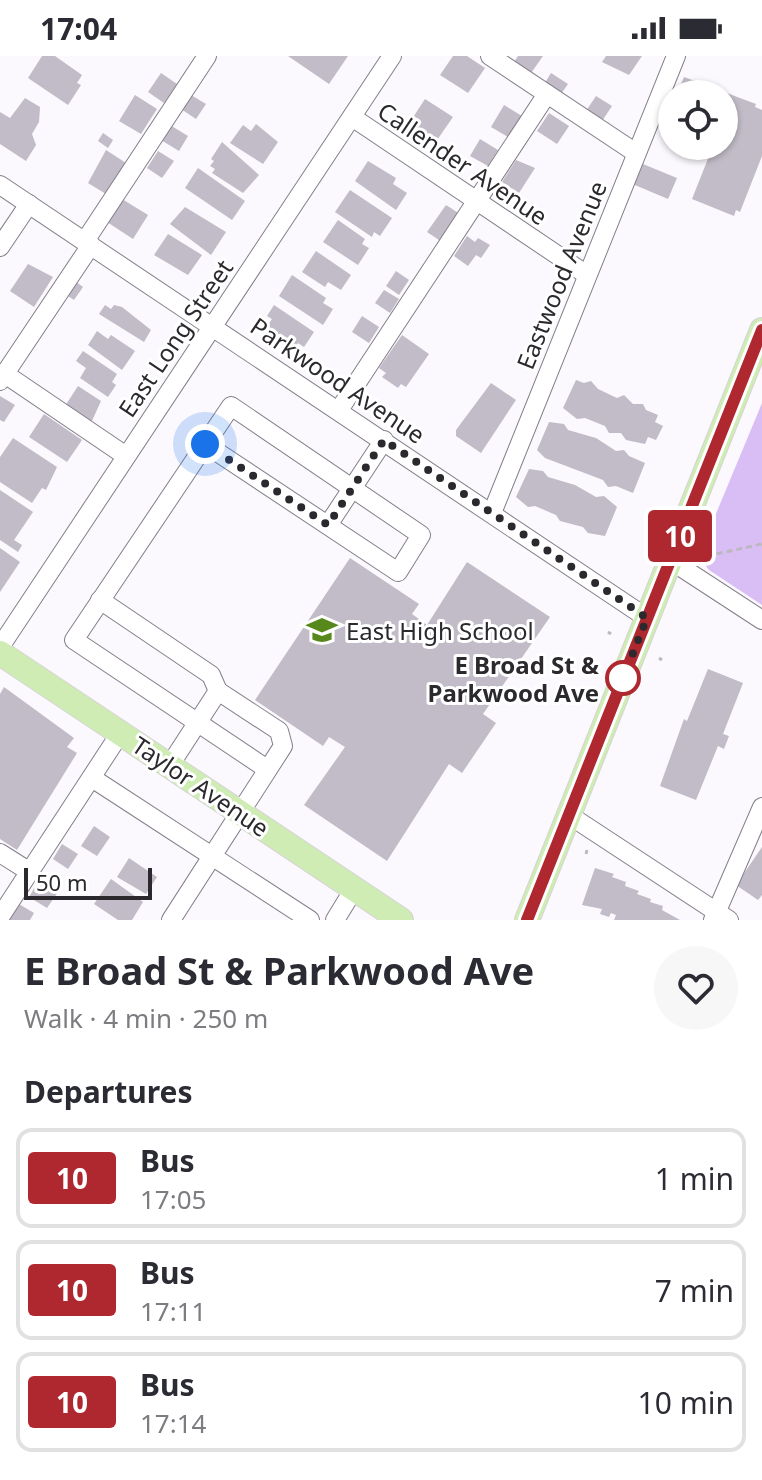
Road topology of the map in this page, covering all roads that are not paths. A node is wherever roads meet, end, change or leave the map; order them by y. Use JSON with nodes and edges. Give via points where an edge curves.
{"nodes":[{"id":1,"x":207,"y":56,"type":"edge"},
{"id":2,"x":392,"y":56,"type":"edge"},
{"id":3,"x":490,"y":56,"type":"edge"},
{"id":4,"x":676,"y":56,"type":"edge"},
{"id":5,"x":547,"y":94,"type":"junction"},
{"id":6,"x":352,"y":117,"type":"junction"},
{"id":7,"x":636,"y":153,"type":"junction"},
{"id":8,"x":0,"y":185,"type":"edge"},
{"id":9,"x":478,"y":202,"type":"junction"},
{"id":10,"x":29,"y":204,"type":"junction"},
{"id":11,"x":88,"y":243,"type":"junction"},
{"id":12,"x":0,"y":247,"type":"edge"},
{"id":13,"x":587,"y":275,"type":"junction"},
{"id":14,"x":212,"y":325,"type":"junction"},
{"id":15,"x":762,"y":330,"type":"edge"},
{"id":16,"x":2,"y":377,"type":"edge"},
{"id":17,"x":339,"y":410,"type":"junction"},
{"id":18,"x":384,"y":440,"type":"junction"},
{"id":19,"x":205,"y":444,"type":"junction"},
{"id":20,"x":126,"y":456,"type":"junction"},
{"id":21,"x":352,"y":488,"type":"junction"},
{"id":22,"x":492,"y":513,"type":"junction"},
{"id":23,"x":328,"y":525,"type":"junction"},
{"id":24,"x":670,"y":560,"type":"junction"},
{"id":25,"x":100,"y":600,"type":"junction"},
{"id":26,"x":647,"y":618,"type":"junction"},
{"id":27,"x":762,"y":620,"type":"edge"},
{"id":28,"x":0,"y":647,"type":"edge"},
{"id":29,"x":0,"y":653,"type":"edge"},
{"id":30,"x":218,"y":691,"type":"junction"},
{"id":31,"x":197,"y":723,"type":"junction"},
{"id":32,"x":121,"y":732,"type":"junction"},
{"id":33,"x":170,"y":765,"type":"junction"},
{"id":34,"x":267,"y":769,"type":"junction"},
{"id":35,"x":92,"y":778,"type":"junction"},
{"id":36,"x":762,"y":807,"type":"edge"},
{"id":37,"x":238,"y":811,"type":"junction"},
{"id":38,"x":569,"y":815,"type":"junction"},
{"id":39,"x":0,"y":853,"type":"edge"},
{"id":40,"x":211,"y":855,"type":"junction"},
{"id":41,"x":30,"y":872,"type":"junction"},
{"id":42,"x":354,"y":889,"type":"junction"},
{"id":43,"x":0,"y":917,"type":"edge"},
{"id":44,"x":719,"y":917,"type":"edge"},
{"id":45,"x":171,"y":920,"type":"edge"},
{"id":46,"x":310,"y":920,"type":"edge"},
{"id":47,"x":335,"y":920,"type":"edge"},
{"id":48,"x":401,"y":920,"type":"edge"},
{"id":49,"x":527,"y":920,"type":"edge"}],
"edges":[{"from":1,"to":11,"type":"street"},
{"from":2,"to":6,"type":"street","name":"East Long Street"},
{"from":3,"to":5,"type":"street"},
{"from":4,"to":7,"type":"street","name":"Eastwood Avenue"},
{"from":5,"to":7,"type":"street"},
{"from":5,"to":9,"type":"street"},
{"from":6,"to":9,"type":"street","name":"Callender Avenue"},
{"from":6,"to":14,"type":"street","name":"East Long Street"},
{"from":7,"to":13,"type":"street","name":"Eastwood Avenue"},
{"from":8,"to":10,"type":"street","name":"Parkwood Avenue"},
{"from":9,"to":13,"type":"street","name":"Callender Avenue"},
{"from":9,"to":17,"type":"street"},
{"from":10,"to":11,"type":"street","name":"Parkwood Avenue"},
{"from":10,"to":12,"type":"street"},
{"from":11,"to":14,"type":"street","name":"Parkwood Avenue"},
{"from":11,"to":16,"type":"street"},
{"from":13,"to":22,"type":"street","name":"Eastwood Avenue"},
{"from":14,"to":17,"type":"street","name":"Parkwood Avenue"},
{"from":14,"to":20,"type":"street","name":"East Long Street"},
{"from":15,"to":24,"type":"main road"},
{"from":16,"to":20,"type":"street"},
{"from":17,"to":18,"type":"street","name":"Parkwood Avenue"},
{"from":18,"to":21,"type":"street"},
{"from":18,"to":22,"type":"street","name":"Parkwood Avenue"},
{"from":19,"to":21,"type":"street","via":[[231,406]]},
{"from":19,"to":23,"type":"street"},
{"from":19,"to":25,"type":"street"},
{"from":20,"to":28,"type":"street","name":"East Long Street"},
{"from":21,"to":23,"type":"street"},
{"from":21,"to":23,"type":"street","via":[[421,535],[398,572]]},
{"from":22,"to":26,"type":"street","name":"Parkwood Avenue"},
{"from":24,"to":26,"type":"main road"},
{"from":24,"to":27,"type":"street"},
{"from":25,"to":30,"type":"street","via":[[211,675]]},
{"from":25,"to":31,"type":"street","via":[[74,640]]},
{"from":26,"to":38,"type":"main road"},
{"from":29,"to":32,"type":"main road","name":"Taylor Avenue"},
{"from":30,"to":31,"type":"street"},
{"from":30,"to":34,"type":"street","via":[[279,731],[283,746]]},
{"from":31,"to":33,"type":"street"},
{"from":31,"to":34,"type":"street"},
{"from":32,"to":33,"type":"main road","name":"Taylor Avenue"},
{"from":32,"to":35,"type":"street"},
{"from":33,"to":37,"type":"main road","name":"Taylor Avenue"},
{"from":34,"to":37,"type":"street"},
{"from":35,"to":40,"type":"street"},
{"from":35,"to":41,"type":"street"},
{"from":36,"to":44,"type":"street"},
{"from":37,"to":40,"type":"street"},
{"from":37,"to":42,"type":"main road","name":"Taylor Avenue"},
{"from":38,"to":44,"type":"street"},
{"from":38,"to":49,"type":"main road"},
{"from":39,"to":41,"type":"street"},
{"from":40,"to":45,"type":"street"},
{"from":40,"to":46,"type":"street"},
{"from":41,"to":43,"type":"street"},
{"from":42,"to":47,"type":"street"},
{"from":42,"to":48,"type":"main road","name":"Taylor Avenue"}]}
